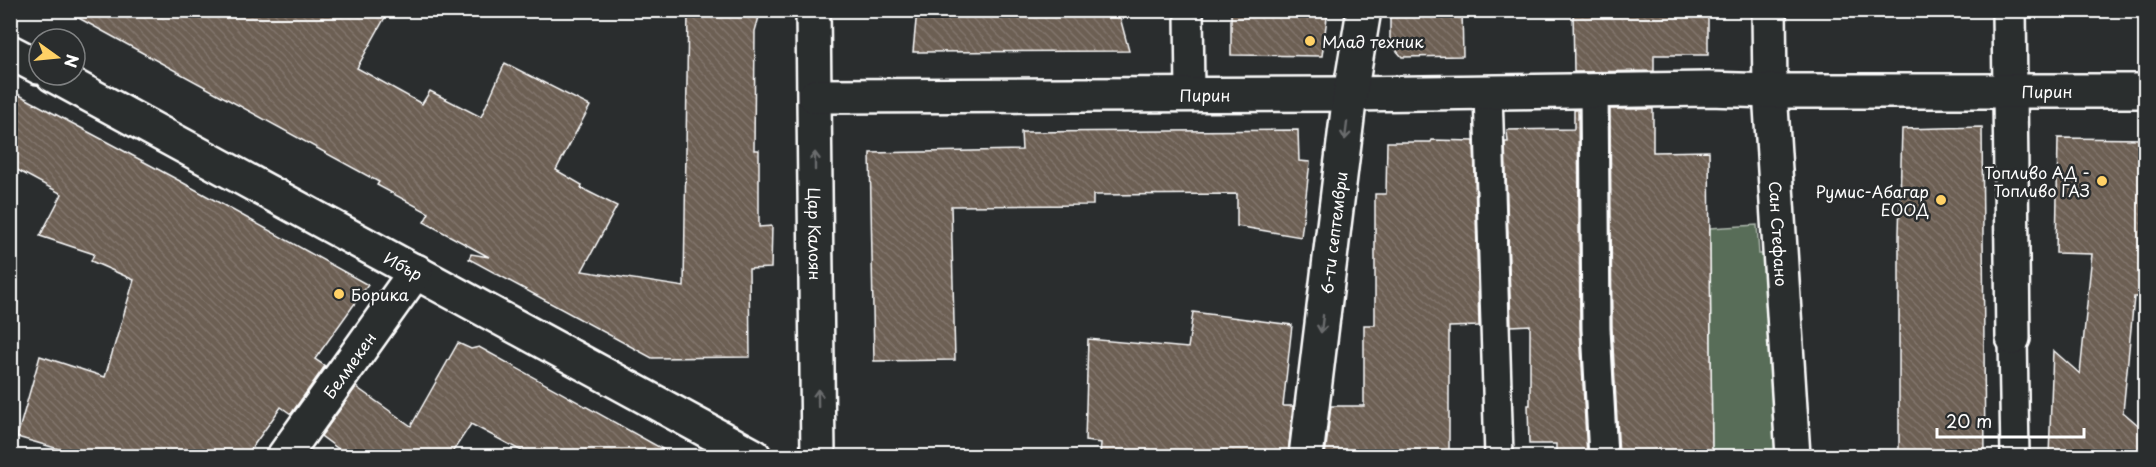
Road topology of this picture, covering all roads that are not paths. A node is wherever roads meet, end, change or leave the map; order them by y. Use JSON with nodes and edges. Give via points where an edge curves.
{"nodes":[{"id":1,"x":813,"y":10,"type":"edge"},
{"id":2,"x":1189,"y":10,"type":"edge"},
{"id":3,"x":1364,"y":10,"type":"edge"},
{"id":4,"x":1769,"y":10,"type":"edge"},
{"id":5,"x":2008,"y":10,"type":"edge"},
{"id":6,"x":10,"y":52,"type":"edge"},
{"id":7,"x":27,"y":61,"type":"edge"},
{"id":8,"x":75,"y":87,"type":"edge"},
{"id":9,"x":1594,"y":90,"type":"junction"},
{"id":10,"x":2009,"y":90,"type":"junction"},
{"id":11,"x":2145,"y":91,"type":"edge"},
{"id":12,"x":1488,"y":92,"type":"junction"},
{"id":13,"x":1770,"y":92,"type":"junction"},
{"id":14,"x":1190,"y":94,"type":"junction"},
{"id":15,"x":1350,"y":94,"type":"junction"},
{"id":16,"x":815,"y":96,"type":"junction"},
{"id":17,"x":416,"y":272,"type":"junction"},
{"id":18,"x":2013,"y":338,"type":"joint"},
{"id":19,"x":284,"y":456,"type":"edge"},
{"id":20,"x":754,"y":456,"type":"edge"},
{"id":21,"x":818,"y":456,"type":"edge"},
{"id":22,"x":1306,"y":456,"type":"edge"},
{"id":23,"x":1499,"y":456,"type":"edge"},
{"id":24,"x":1603,"y":456,"type":"edge"},
{"id":25,"x":1793,"y":456,"type":"edge"},
{"id":26,"x":2015,"y":456,"type":"edge"}],
"edges":[{"from":1,"to":16,"type":"street","name":"Цар Калоян"},
{"from":2,"to":14,"type":"lane"},
{"from":3,"to":15,"type":"street","name":"6-ти септември"},
{"from":4,"to":13,"type":"street","name":"Сан Стефано"},
{"from":5,"to":10,"type":"street"},
{"from":6,"to":7,"type":"street"},
{"from":8,"to":17,"type":"street","name":"Ибър"},
{"from":9,"to":12,"type":"street","name":"Пирин"},
{"from":9,"to":13,"type":"street","name":"Пирин"},
{"from":9,"to":24,"type":"lane","via":[[1596,329]]},
{"from":10,"to":11,"type":"street","name":"Пирин"},
{"from":10,"to":13,"type":"street","name":"Пирин"},
{"from":10,"to":18,"type":"street"},
{"from":12,"to":15,"type":"street","name":"Пирин"},
{"from":12,"to":23,"type":"lane"},
{"from":13,"to":25,"type":"street","name":"Сан Стефано"},
{"from":14,"to":15,"type":"street","name":"Пирин"},
{"from":14,"to":16,"type":"street","name":"Пирин"},
{"from":15,"to":22,"type":"street","name":"6-ти септември","one_way":true},
{"from":21,"to":16,"type":"street","name":"Цар Калоян","one_way":true},
{"from":17,"to":19,"type":"street","name":"Белмекен"},
{"from":17,"to":20,"type":"street","name":"Ибър"},
{"from":18,"to":26,"type":"lane"}]}
